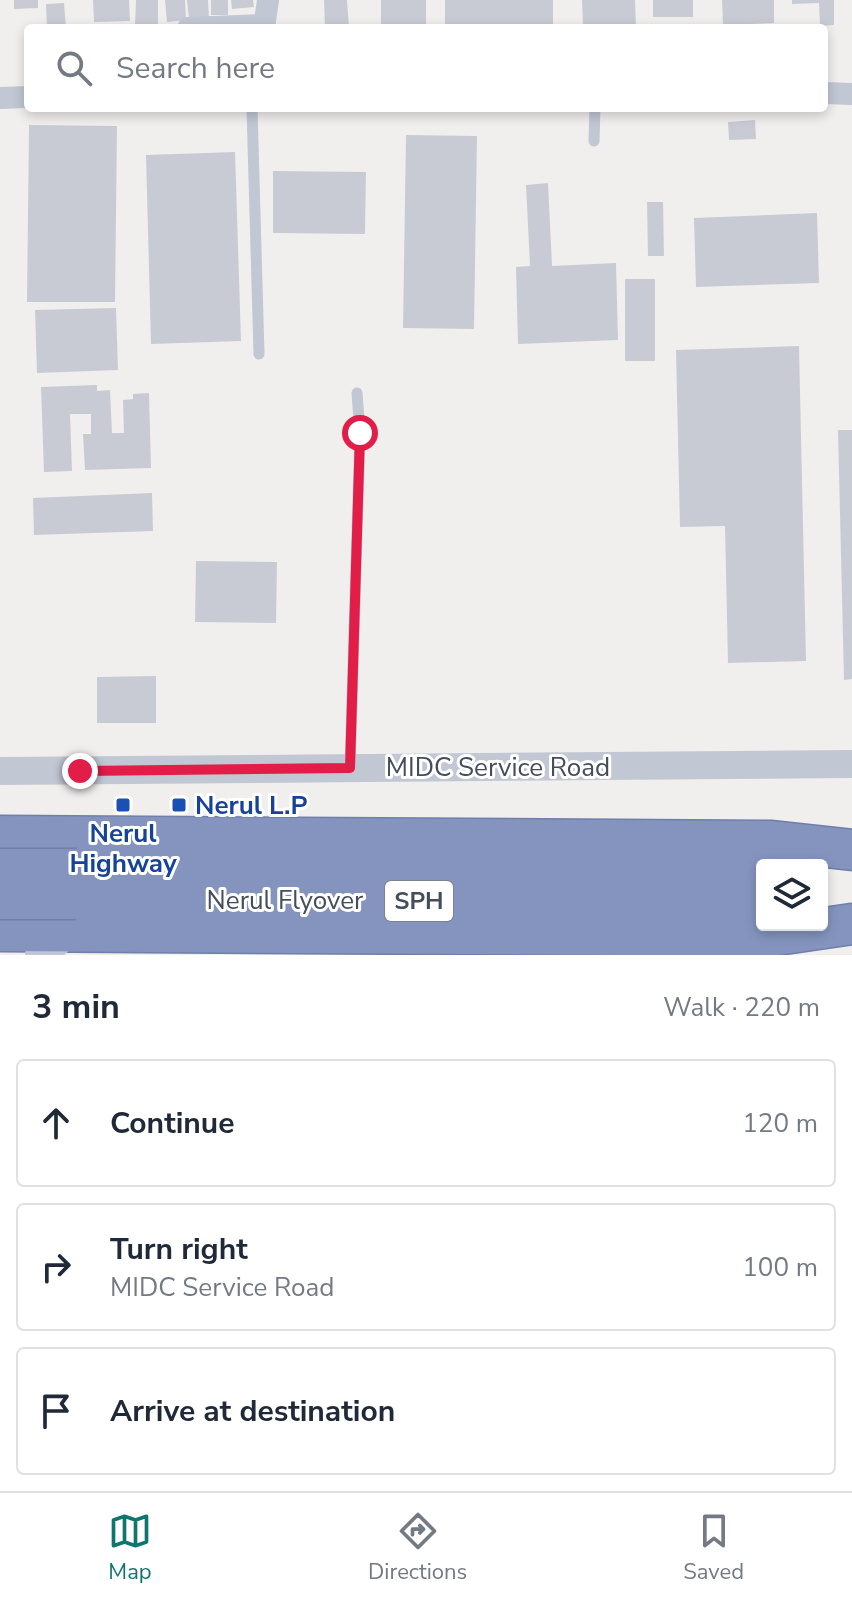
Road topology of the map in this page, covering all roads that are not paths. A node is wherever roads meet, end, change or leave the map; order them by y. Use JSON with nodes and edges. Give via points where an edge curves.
{"nodes":[{"id":1,"x":268,"y":0,"type":"edge"},
{"id":2,"x":264,"y":24,"type":"edge"},
{"id":3,"x":828,"y":93,"type":"edge"},
{"id":4,"x":852,"y":94,"type":"edge"},
{"id":5,"x":24,"y":97,"type":"edge"},
{"id":6,"x":0,"y":98,"type":"edge"},
{"id":7,"x":252,"y":112,"type":"edge"},
{"id":8,"x":595,"y":112,"type":"edge"},
{"id":9,"x":594,"y":141,"type":"dead end"},
{"id":10,"x":259,"y":354,"type":"dead end"},
{"id":11,"x":357,"y":393,"type":"dead end"},
{"id":12,"x":852,"y":764,"type":"edge"},
{"id":13,"x":350,"y":768,"type":"junction"},
{"id":14,"x":0,"y":771,"type":"edge"},
{"id":15,"x":0,"y":836,"type":"edge"},
{"id":16,"x":852,"y":850,"type":"edge"},
{"id":17,"x":852,"y":866,"type":"edge"},
{"id":18,"x":828,"y":868,"type":"edge"},
{"id":19,"x":756,"y":873,"type":"edge"},
{"id":20,"x":77,"y":900,"type":"junction"},
{"id":21,"x":756,"y":903,"type":"edge"},
{"id":22,"x":828,"y":907,"type":"edge"},
{"id":23,"x":852,"y":908,"type":"edge"},
{"id":24,"x":18,"y":921,"type":"edge"},
{"id":25,"x":852,"y":924,"type":"edge"}],
"edges":[{"from":1,"to":2,"type":"street"},
{"from":3,"to":4,"type":"street"},
{"from":5,"to":6,"type":"street"},
{"from":7,"to":10,"type":"lane"},
{"from":8,"to":9,"type":"lane"},
{"from":11,"to":13,"type":"lane"},
{"from":12,"to":13,"type":"street","name":"MIDC Service Road"},
{"from":13,"to":14,"type":"street","name":"MIDC Service Road"},
{"from":15,"to":16,"type":"highway","via":[[772,841]]},
{"from":15,"to":24,"type":"main road","via":[[21,861]]},
{"from":17,"to":18,"type":"highway"},
{"from":19,"to":20,"type":"highway","name":"Nerul Flyover","number":"SPH"},
{"from":20,"to":21,"type":"highway","name":"Nerul Flyover","number":"SPH"},
{"from":20,"to":24,"type":"highway","name":"Nerul Flyover","number":"SPH","bridge":true},
{"from":20,"to":24,"type":"highway"},
{"from":20,"to":25,"type":"highway","via":[[770,936]]},
{"from":22,"to":23,"type":"highway"}]}
